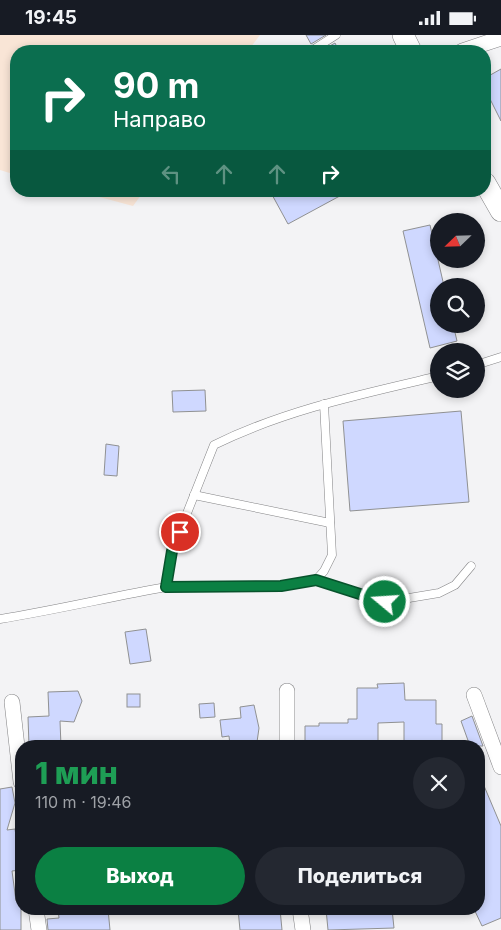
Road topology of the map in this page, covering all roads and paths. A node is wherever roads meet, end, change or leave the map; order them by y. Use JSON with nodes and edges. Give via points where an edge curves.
{"nodes":[{"id":1,"x":336,"y":35,"type":"edge"},
{"id":2,"x":501,"y":38,"type":"edge"},
{"id":3,"x":320,"y":45,"type":"edge"},
{"id":4,"x":480,"y":45,"type":"edge"},
{"id":5,"x":501,"y":357,"type":"edge"},
{"id":6,"x":485,"y":362,"type":"edge"},
{"id":7,"x":430,"y":377,"type":"edge"},
{"id":8,"x":324,"y":404,"type":"junction"},
{"id":9,"x":194,"y":495,"type":"junction"},
{"id":10,"x":330,"y":523,"type":"junction"},
{"id":11,"x":471,"y":566,"type":"dead end"},
{"id":12,"x":316,"y":580,"type":"junction"},
{"id":13,"x":166,"y":587,"type":"junction"},
{"id":14,"x":0,"y":619,"type":"edge"},
{"id":15,"x":287,"y":691,"type":"dead end"},
{"id":16,"x":474,"y":695,"type":"dead end"},
{"id":17,"x":12,"y":702,"type":"dead end"},
{"id":18,"x":16,"y":740,"type":"edge"},
{"id":19,"x":287,"y":740,"type":"edge"},
{"id":20,"x":501,"y":767,"type":"edge"},
{"id":21,"x":37,"y":915,"type":"edge"},
{"id":22,"x":301,"y":915,"type":"edge"},
{"id":23,"x":39,"y":930,"type":"edge"},
{"id":24,"x":303,"y":930,"type":"edge"}],
"edges":[{"from":1,"to":3,"type":"lane"},
{"from":2,"to":4,"type":"street"},
{"from":5,"to":6,"type":"lane"},
{"from":7,"to":8,"type":"lane"},
{"from":8,"to":9,"type":"lane","via":[[243,431],[214,445]]},
{"from":8,"to":10,"type":"lane"},
{"from":9,"to":10,"type":"lane"},
{"from":9,"to":13,"type":"lane","via":[[172,551]]},
{"from":10,"to":12,"type":"lane","via":[[332,555]]},
{"from":11,"to":12,"type":"lane","via":[[455,585],[438,593],[385,602]]},
{"from":12,"to":13,"type":"lane","via":[[281,586]]},
{"from":13,"to":14,"type":"lane"},
{"from":15,"to":19,"type":"street"},
{"from":16,"to":20,"type":"street"},
{"from":17,"to":18,"type":"street"},
{"from":21,"to":23,"type":"street"},
{"from":22,"to":24,"type":"street"}]}
